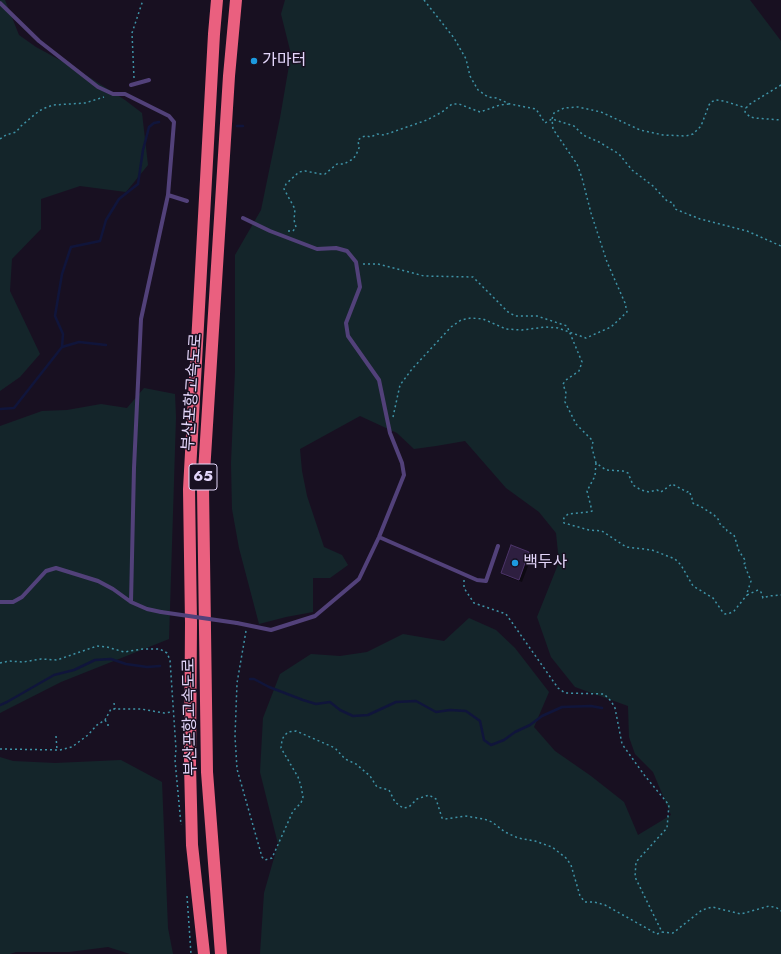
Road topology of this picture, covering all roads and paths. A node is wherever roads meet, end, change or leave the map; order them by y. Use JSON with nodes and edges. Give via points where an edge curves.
{"nodes":[{"id":1,"x":143,"y":0,"type":"edge"},
{"id":2,"x":217,"y":0,"type":"edge"},
{"id":3,"x":236,"y":0,"type":"edge"},
{"id":4,"x":424,"y":0,"type":"edge"},
{"id":5,"x":0,"y":3,"type":"edge"},
{"id":6,"x":149,"y":80,"type":"dead end"},
{"id":7,"x":131,"y":85,"type":"joint"},
{"id":8,"x":781,"y":85,"type":"edge"},
{"id":9,"x":113,"y":94,"type":"junction"},
{"id":10,"x":510,"y":104,"type":"junction"},
{"id":11,"x":746,"y":108,"type":"junction"},
{"id":12,"x":552,"y":119,"type":"junction"},
{"id":13,"x":781,"y":120,"type":"edge"},
{"id":14,"x":0,"y":139,"type":"edge"},
{"id":15,"x":168,"y":195,"type":"junction"},
{"id":16,"x":187,"y":201,"type":"dead end"},
{"id":17,"x":243,"y":218,"type":"dead end"},
{"id":18,"x":287,"y":231,"type":"dead end"},
{"id":19,"x":781,"y":246,"type":"edge"},
{"id":20,"x":357,"y":265,"type":"junction"},
{"id":21,"x":570,"y":333,"type":"junction"},
{"id":22,"x":390,"y":432,"type":"junction"},
{"id":23,"x":596,"y":463,"type":"junction"},
{"id":24,"x":379,"y":537,"type":"junction"},
{"id":25,"x":498,"y":546,"type":"dead end"},
{"id":26,"x":463,"y":573,"type":"junction"},
{"id":27,"x":747,"y":595,"type":"junction"},
{"id":28,"x":781,"y":595,"type":"edge"},
{"id":29,"x":0,"y":602,"type":"edge"},
{"id":30,"x":131,"y":602,"type":"junction"},
{"id":31,"x":248,"y":625,"type":"junction"},
{"id":32,"x":0,"y":663,"type":"edge"},
{"id":33,"x":114,"y":703,"type":"dead end"},
{"id":34,"x":114,"y":709,"type":"junction"},
{"id":35,"x":174,"y":712,"type":"junction"},
{"id":36,"x":105,"y":720,"type":"junction"},
{"id":37,"x":108,"y":727,"type":"dead end"},
{"id":38,"x":56,"y":736,"type":"dead end"},
{"id":39,"x":0,"y":750,"type":"edge"},
{"id":40,"x":57,"y":750,"type":"junction"},
{"id":41,"x":181,"y":830,"type":"dead end"},
{"id":42,"x":186,"y":892,"type":"dead end"},
{"id":43,"x":781,"y":911,"type":"edge"},
{"id":44,"x":662,"y":932,"type":"junction"},
{"id":45,"x":191,"y":954,"type":"edge"},
{"id":46,"x":204,"y":954,"type":"edge"},
{"id":47,"x":222,"y":954,"type":"edge"}],
"edges":[{"from":1,"to":7,"type":"path","via":[[132,33],[134,80]]},
{"from":2,"to":46,"type":"highway","name":"부산포항고속도로","number":"65","via":[[189,489],[192,845]]},
{"from":3,"to":47,"type":"highway","name":"부산포항고속도로","number":"65","via":[[203,488],[207,772]]},
{"from":4,"to":10,"type":"path","via":[[454,38],[466,59],[470,76],[478,90],[488,97]]},
{"from":5,"to":9,"type":"lane","via":[[45,46],[98,87]]},
{"from":6,"to":7,"type":"lane"},
{"from":8,"to":11,"type":"path"},
{"from":9,"to":14,"type":"path","via":[[85,103],[53,105],[39,111],[16,132]]},
{"from":9,"to":15,"type":"lane","via":[[125,94],[143,102],[169,116],[174,122]]},
{"from":10,"to":12,"type":"path","via":[[536,109],[545,123]]},
{"from":10,"to":18,"type":"path","via":[[480,112],[452,104],[427,120],[384,134],[362,137],[358,140],[359,148],[353,159],[344,164],[337,164],[325,174],[299,172],[284,189],[295,209],[296,227],[293,231]]},
{"from":11,"to":12,"type":"path","via":[[724,101],[711,102],[701,126],[693,134],[686,136],[640,130],[600,112],[578,106],[564,108],[554,113]]},
{"from":11,"to":13,"type":"path","via":[[745,112],[750,117]]},
{"from":12,"to":19,"type":"path","via":[[574,126],[583,135],[619,154],[632,170],[667,201],[673,203],[675,209],[700,219],[747,231]]},
{"from":12,"to":21,"type":"path","via":[[553,129],[577,164],[602,248],[627,312],[611,327],[586,338]]},
{"from":15,"to":16,"type":"lane"},
{"from":15,"to":30,"type":"lane","via":[[141,319]]},
{"from":17,"to":20,"type":"lane","via":[[317,249],[336,248],[347,251]]},
{"from":20,"to":21,"type":"path","via":[[378,264],[424,276],[473,277],[508,312],[515,316],[537,316],[567,326]]},
{"from":20,"to":22,"type":"lane","via":[[360,287],[346,323],[348,336],[379,380]]},
{"from":21,"to":22,"type":"path","via":[[546,327],[506,329],[483,319],[461,320],[451,327],[400,385]]},
{"from":21,"to":23,"type":"path","via":[[582,362],[579,371],[563,384],[565,402],[576,424],[593,441]]},
{"from":22,"to":24,"type":"lane","via":[[404,475]]},
{"from":23,"to":27,"type":"path","via":[[606,470],[628,473],[633,485],[641,490],[661,492],[672,484],[689,491],[694,504],[714,515],[720,526],[734,535],[751,581]]},
{"from":23,"to":27,"type":"path","via":[[595,476],[587,491],[592,510],[568,514],[564,518],[564,523],[602,531],[626,547],[652,550],[675,559],[693,586],[713,598],[725,614],[734,610]]},
{"from":24,"to":26,"type":"lane"},
{"from":24,"to":31,"type":"lane","via":[[359,579],[315,616],[272,630]]},
{"from":25,"to":26,"type":"lane","via":[[486,581],[477,580]]},
{"from":26,"to":44,"type":"path","via":[[464,588],[474,603],[506,614],[558,688],[565,693],[604,694],[611,701],[622,744],[669,806],[667,828],[636,862],[634,877]]},
{"from":27,"to":28,"type":"path","via":[[758,590],[763,598]]},
{"from":29,"to":30,"type":"lane","via":[[14,602],[46,571],[56,568],[98,581]]},
{"from":30,"to":31,"type":"lane","bridge":true,"via":[[161,612]]},
{"from":31,"to":44,"type":"path","via":[[237,682],[237,769],[265,860],[272,858],[293,811],[303,797],[298,777],[281,748],[284,736],[288,732],[296,731],[335,748],[345,759],[356,764],[370,776],[377,787],[390,790],[394,802],[403,808],[429,795],[436,799],[445,820],[465,816],[484,819],[518,838],[552,847],[571,865],[580,896],[585,902],[605,905],[657,934]]},
{"from":32,"to":35,"type":"path","via":[[57,660],[97,646],[124,652],[160,649],[167,653],[170,660]]},
{"from":33,"to":34,"type":"path"},
{"from":34,"to":35,"type":"path"},
{"from":34,"to":36,"type":"path","via":[[111,709]]},
{"from":35,"to":41,"type":"path"},
{"from":36,"to":37,"type":"path"},
{"from":36,"to":40,"type":"path","via":[[76,744]]},
{"from":38,"to":40,"type":"path"},
{"from":39,"to":40,"type":"path"},
{"from":42,"to":45,"type":"path"},
{"from":43,"to":44,"type":"path","via":[[769,906],[741,914],[712,907],[702,910],[673,933]]}]}
